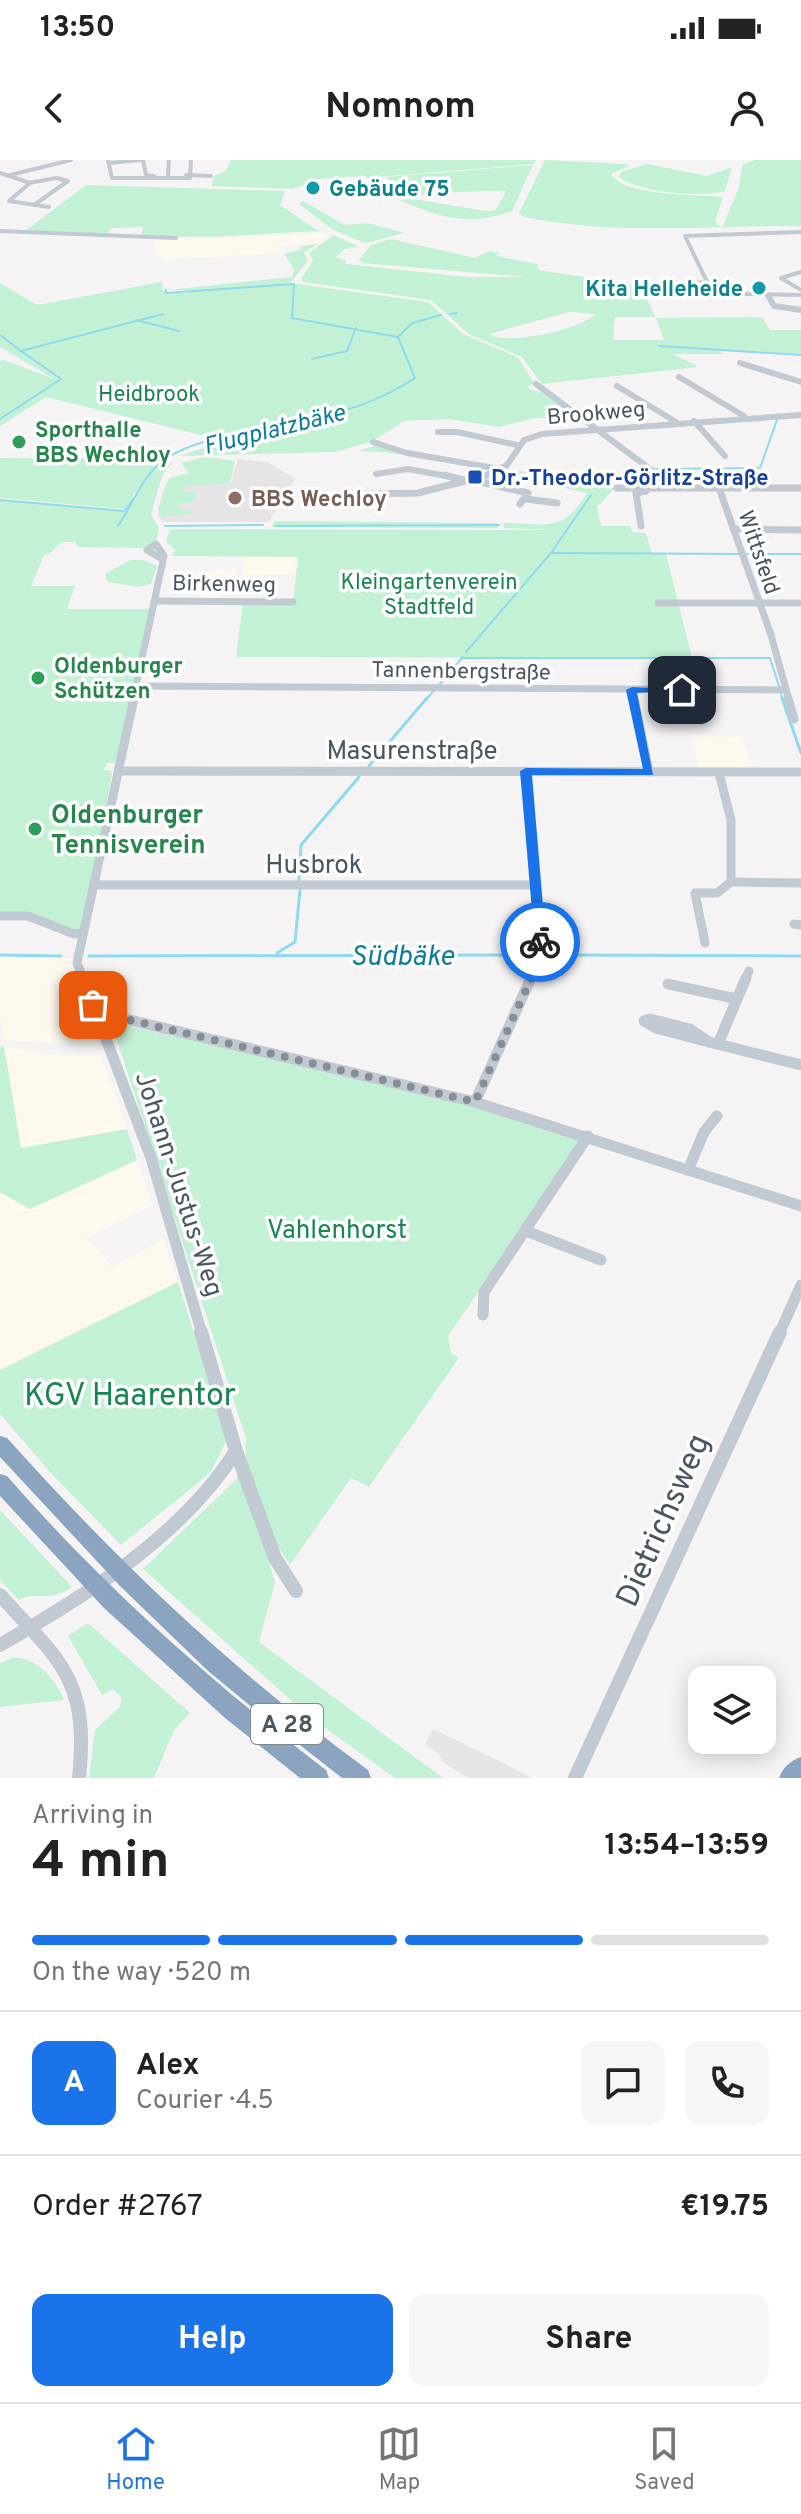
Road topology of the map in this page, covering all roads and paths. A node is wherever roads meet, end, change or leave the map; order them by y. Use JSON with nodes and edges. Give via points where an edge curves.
{"nodes":[{"id":1,"x":71,"y":160,"type":"edge"},
{"id":2,"x":142,"y":160,"type":"edge"},
{"id":3,"x":169,"y":160,"type":"edge"},
{"id":4,"x":191,"y":160,"type":"edge"},
{"id":5,"x":108,"y":161,"type":"edge"},
{"id":6,"x":120,"y":162,"type":"junction"},
{"id":7,"x":67,"y":174,"type":"dead end"},
{"id":8,"x":2,"y":175,"type":"edge"},
{"id":9,"x":168,"y":175,"type":"junction"},
{"id":10,"x":211,"y":176,"type":"dead end"},
{"id":11,"x":191,"y":177,"type":"junction"},
{"id":12,"x":57,"y":178,"type":"junction"},
{"id":13,"x":120,"y":178,"type":"junction"},
{"id":14,"x":29,"y":183,"type":"junction"},
{"id":15,"x":4,"y":192,"type":"dead end"},
{"id":16,"x":17,"y":193,"type":"junction"},
{"id":17,"x":34,"y":205,"type":"junction"},
{"id":18,"x":49,"y":207,"type":"dead end"},
{"id":19,"x":0,"y":231,"type":"edge"},
{"id":20,"x":801,"y":232,"type":"edge"},
{"id":21,"x":176,"y":238,"type":"dead end"},
{"id":22,"x":801,"y":272,"type":"edge"},
{"id":23,"x":715,"y":281,"type":"dead end"},
{"id":24,"x":707,"y":282,"type":"junction"},
{"id":25,"x":652,"y":285,"type":"dead end"},
{"id":26,"x":801,"y":292,"type":"edge"},
{"id":27,"x":767,"y":295,"type":"junction"},
{"id":28,"x":801,"y":310,"type":"edge"},
{"id":29,"x":740,"y":363,"type":"dead end"},
{"id":30,"x":679,"y":377,"type":"dead end"},
{"id":31,"x":801,"y":382,"type":"edge"},
{"id":32,"x":536,"y":384,"type":"dead end"},
{"id":33,"x":617,"y":386,"type":"dead end"},
{"id":34,"x":801,"y":415,"type":"edge"},
{"id":35,"x":746,"y":417,"type":"junction"},
{"id":36,"x":694,"y":421,"type":"junction"},
{"id":37,"x":676,"y":422,"type":"junction"},
{"id":38,"x":438,"y":432,"type":"dead end"},
{"id":39,"x":603,"y":432,"type":"junction"},
{"id":40,"x":373,"y":442,"type":"dead end"},
{"id":41,"x":517,"y":445,"type":"junction"},
{"id":42,"x":725,"y":456,"type":"dead end"},
{"id":43,"x":500,"y":469,"type":"junction"},
{"id":44,"x":650,"y":469,"type":"dead end"},
{"id":45,"x":376,"y":474,"type":"dead end"},
{"id":46,"x":469,"y":480,"type":"junction"},
{"id":47,"x":664,"y":487,"type":"junction"},
{"id":48,"x":617,"y":488,"type":"dead end"},
{"id":49,"x":719,"y":488,"type":"junction"},
{"id":50,"x":801,"y":488,"type":"edge"},
{"id":51,"x":366,"y":494,"type":"dead end"},
{"id":52,"x":557,"y":503,"type":"dead end"},
{"id":53,"x":641,"y":526,"type":"dead end"},
{"id":54,"x":733,"y":529,"type":"junction"},
{"id":55,"x":801,"y":530,"type":"edge"},
{"id":56,"x":156,"y":544,"type":"dead end"},
{"id":57,"x":155,"y":601,"type":"junction"},
{"id":58,"x":293,"y":602,"type":"dead end"},
{"id":59,"x":658,"y":603,"type":"dead end"},
{"id":60,"x":759,"y":603,"type":"junction"},
{"id":61,"x":801,"y":603,"type":"edge"},
{"id":62,"x":136,"y":686,"type":"junction"},
{"id":63,"x":632,"y":690,"type":"junction"},
{"id":64,"x":785,"y":690,"type":"junction"},
{"id":65,"x":794,"y":719,"type":"dead end"},
{"id":66,"x":119,"y":771,"type":"junction"},
{"id":67,"x":526,"y":771,"type":"junction"},
{"id":68,"x":649,"y":772,"type":"junction"},
{"id":69,"x":801,"y":772,"type":"edge"},
{"id":70,"x":719,"y":773,"type":"junction"},
{"id":71,"x":731,"y":882,"type":"junction"},
{"id":72,"x":801,"y":883,"type":"edge"},
{"id":73,"x":94,"y":885,"type":"junction"},
{"id":74,"x":535,"y":885,"type":"junction"},
{"id":75,"x":0,"y":916,"type":"edge"},
{"id":76,"x":81,"y":933,"type":"junction"},
{"id":77,"x":705,"y":943,"type":"dead end"},
{"id":78,"x":749,"y":971,"type":"dead end"},
{"id":79,"x":668,"y":984,"type":"dead end"},
{"id":80,"x":737,"y":999,"type":"junction"},
{"id":81,"x":96,"y":1012,"type":"junction"},
{"id":82,"x":714,"y":1043,"type":"junction"},
{"id":83,"x":801,"y":1065,"type":"edge"},
{"id":84,"x":475,"y":1102,"type":"junction"},
{"id":85,"x":717,"y":1116,"type":"dead end"},
{"id":86,"x":588,"y":1136,"type":"junction"},
{"id":87,"x":688,"y":1170,"type":"junction"},
{"id":88,"x":801,"y":1206,"type":"edge"},
{"id":89,"x":526,"y":1231,"type":"junction"},
{"id":90,"x":601,"y":1260,"type":"dead end"},
{"id":91,"x":801,"y":1285,"type":"edge"},
{"id":92,"x":483,"y":1315,"type":"dead end"},
{"id":93,"x":0,"y":1444,"type":"edge"},
{"id":94,"x":236,"y":1451,"type":"junction"},
{"id":95,"x":0,"y":1482,"type":"edge"},
{"id":96,"x":296,"y":1591,"type":"dead end"},
{"id":97,"x":0,"y":1595,"type":"edge"},
{"id":98,"x":31,"y":1628,"type":"junction"},
{"id":99,"x":0,"y":1645,"type":"edge"},
{"id":100,"x":801,"y":1768,"type":"edge"},
{"id":101,"x":79,"y":1778,"type":"edge"},
{"id":102,"x":318,"y":1778,"type":"edge"},
{"id":103,"x":360,"y":1778,"type":"edge"},
{"id":104,"x":575,"y":1778,"type":"edge"},
{"id":105,"x":790,"y":1778,"type":"edge"}],
"edges":[{"from":1,"to":8,"type":"street"},
{"from":2,"to":6,"type":"street"},
{"from":2,"to":9,"type":"street","via":[[147,175]]},
{"from":3,"to":9,"type":"street"},
{"from":4,"to":11,"type":"street"},
{"from":5,"to":6,"type":"street"},
{"from":5,"to":13,"type":"street","via":[[113,178]]},
{"from":6,"to":13,"type":"street"},
{"from":7,"to":12,"type":"street"},
{"from":8,"to":14,"type":"street"},
{"from":9,"to":11,"type":"street"},
{"from":10,"to":11,"type":"street"},
{"from":11,"to":13,"type":"street"},
{"from":12,"to":14,"type":"street"},
{"from":12,"to":17,"type":"street","via":[[68,181]]},
{"from":14,"to":16,"type":"street"},
{"from":15,"to":16,"type":"street"},
{"from":16,"to":17,"type":"street","via":[[8,200]]},
{"from":17,"to":18,"type":"street"},
{"from":19,"to":21,"type":"street"},
{"from":20,"to":24,"type":"street","via":[[685,236]]},
{"from":22,"to":26,"type":"street","via":[[781,278]]},
{"from":23,"to":24,"type":"street"},
{"from":24,"to":25,"type":"street"},
{"from":24,"to":27,"type":"street","via":[[727,291]]},
{"from":26,"to":27,"type":"street"},
{"from":27,"to":28,"type":"street","via":[[774,306]]},
{"from":29,"to":31,"type":"street"},
{"from":30,"to":35,"type":"street"},
{"from":32,"to":39,"type":"street"},
{"from":33,"to":37,"type":"street"},
{"from":34,"to":35,"type":"street","name":"Brookweg"},
{"from":35,"to":36,"type":"street","name":"Brookweg"},
{"from":36,"to":37,"type":"street","name":"Brookweg"},
{"from":36,"to":42,"type":"street"},
{"from":37,"to":39,"type":"street","name":"Brookweg"},
{"from":38,"to":41,"type":"street"},
{"from":39,"to":41,"type":"street","name":"Brookweg","via":[[545,433]]},
{"from":39,"to":44,"type":"street"},
{"from":40,"to":43,"type":"street"},
{"from":41,"to":43,"type":"street","name":"Brookweg","via":[[511,461]]},
{"from":43,"to":46,"type":"street"},
{"from":45,"to":46,"type":"street","via":[[390,467]]},
{"from":46,"to":51,"type":"street","via":[[393,496]]},
{"from":46,"to":52,"type":"street","via":[[528,493],[523,502]]},
{"from":47,"to":48,"type":"street"},
{"from":47,"to":49,"type":"street"},
{"from":47,"to":53,"type":"street","via":[[636,493]]},
{"from":49,"to":50,"type":"street"},
{"from":49,"to":54,"type":"street","name":"Wittsfeld"},
{"from":54,"to":55,"type":"street"},
{"from":54,"to":60,"type":"street","name":"Wittsfeld"},
{"from":56,"to":57,"type":"street","name":"Johann-Justus-Weg","via":[[147,552],[162,559]]},
{"from":57,"to":58,"type":"street","name":"Birkenweg"},
{"from":57,"to":62,"type":"street","name":"Johann-Justus-Weg"},
{"from":59,"to":60,"type":"street"},
{"from":60,"to":61,"type":"street"},
{"from":60,"to":64,"type":"street","name":"Wittsfeld"},
{"from":62,"to":63,"type":"street","name":"Tannenbergstraße"},
{"from":62,"to":66,"type":"street","name":"Johann-Justus-Weg"},
{"from":63,"to":64,"type":"street","name":"Tannenbergstraße"},
{"from":63,"to":68,"type":"street"},
{"from":64,"to":65,"type":"street","name":"Wittsfeld"},
{"from":66,"to":67,"type":"street","name":"Masurenstraße"},
{"from":66,"to":73,"type":"street","name":"Johann-Justus-Weg"},
{"from":67,"to":68,"type":"street","name":"Masurenstraße"},
{"from":67,"to":74,"type":"street"},
{"from":68,"to":70,"type":"street","name":"Masurenstraße"},
{"from":69,"to":70,"type":"street","name":"Masurenstraße"},
{"from":70,"to":71,"type":"street","via":[[731,820]]},
{"from":71,"to":72,"type":"street"},
{"from":71,"to":77,"type":"street","via":[[717,893],[695,893]]},
{"from":73,"to":74,"type":"street","name":"Husbrok"},
{"from":73,"to":76,"type":"street","name":"Johann-Justus-Weg"},
{"from":74,"to":84,"type":"street","via":[[540,959]]},
{"from":75,"to":76,"type":"street","via":[[28,916]]},
{"from":76,"to":81,"type":"street","name":"Johann-Justus-Weg","via":[[77,963]]},
{"from":78,"to":80,"type":"street"},
{"from":79,"to":80,"type":"street"},
{"from":80,"to":82,"type":"street"},
{"from":81,"to":84,"type":"street"},
{"from":81,"to":94,"type":"street","name":"Johann-Justus-Weg","via":[[151,1158]]},
{"from":82,"to":82,"type":"street","via":[[690,1029],[644,1021],[646,1026]]},
{"from":82,"to":83,"type":"street"},
{"from":84,"to":86,"type":"street"},
{"from":85,"to":87,"type":"street"},
{"from":86,"to":87,"type":"street"},
{"from":86,"to":89,"type":"street"},
{"from":87,"to":88,"type":"street"},
{"from":89,"to":90,"type":"street"},
{"from":89,"to":92,"type":"street","via":[[484,1292]]},
{"from":91,"to":104,"type":"street","name":"Dietrichsweg"},
{"from":93,"to":103,"type":"highway","number":"A 28","via":[[130,1586],[241,1687]]},
{"from":94,"to":96,"type":"street","name":"Johann-Justus-Weg","via":[[275,1558]]},
{"from":94,"to":98,"type":"street","via":[[226,1473],[161,1532],[78,1600]]},
{"from":95,"to":102,"type":"highway","number":"A 28","via":[[196,1681]]},
{"from":97,"to":98,"type":"street"},
{"from":98,"to":99,"type":"street"},
{"from":98,"to":101,"type":"street","via":[[65,1669],[82,1704],[85,1733]]},
{"from":100,"to":105,"type":"highway"}]}
